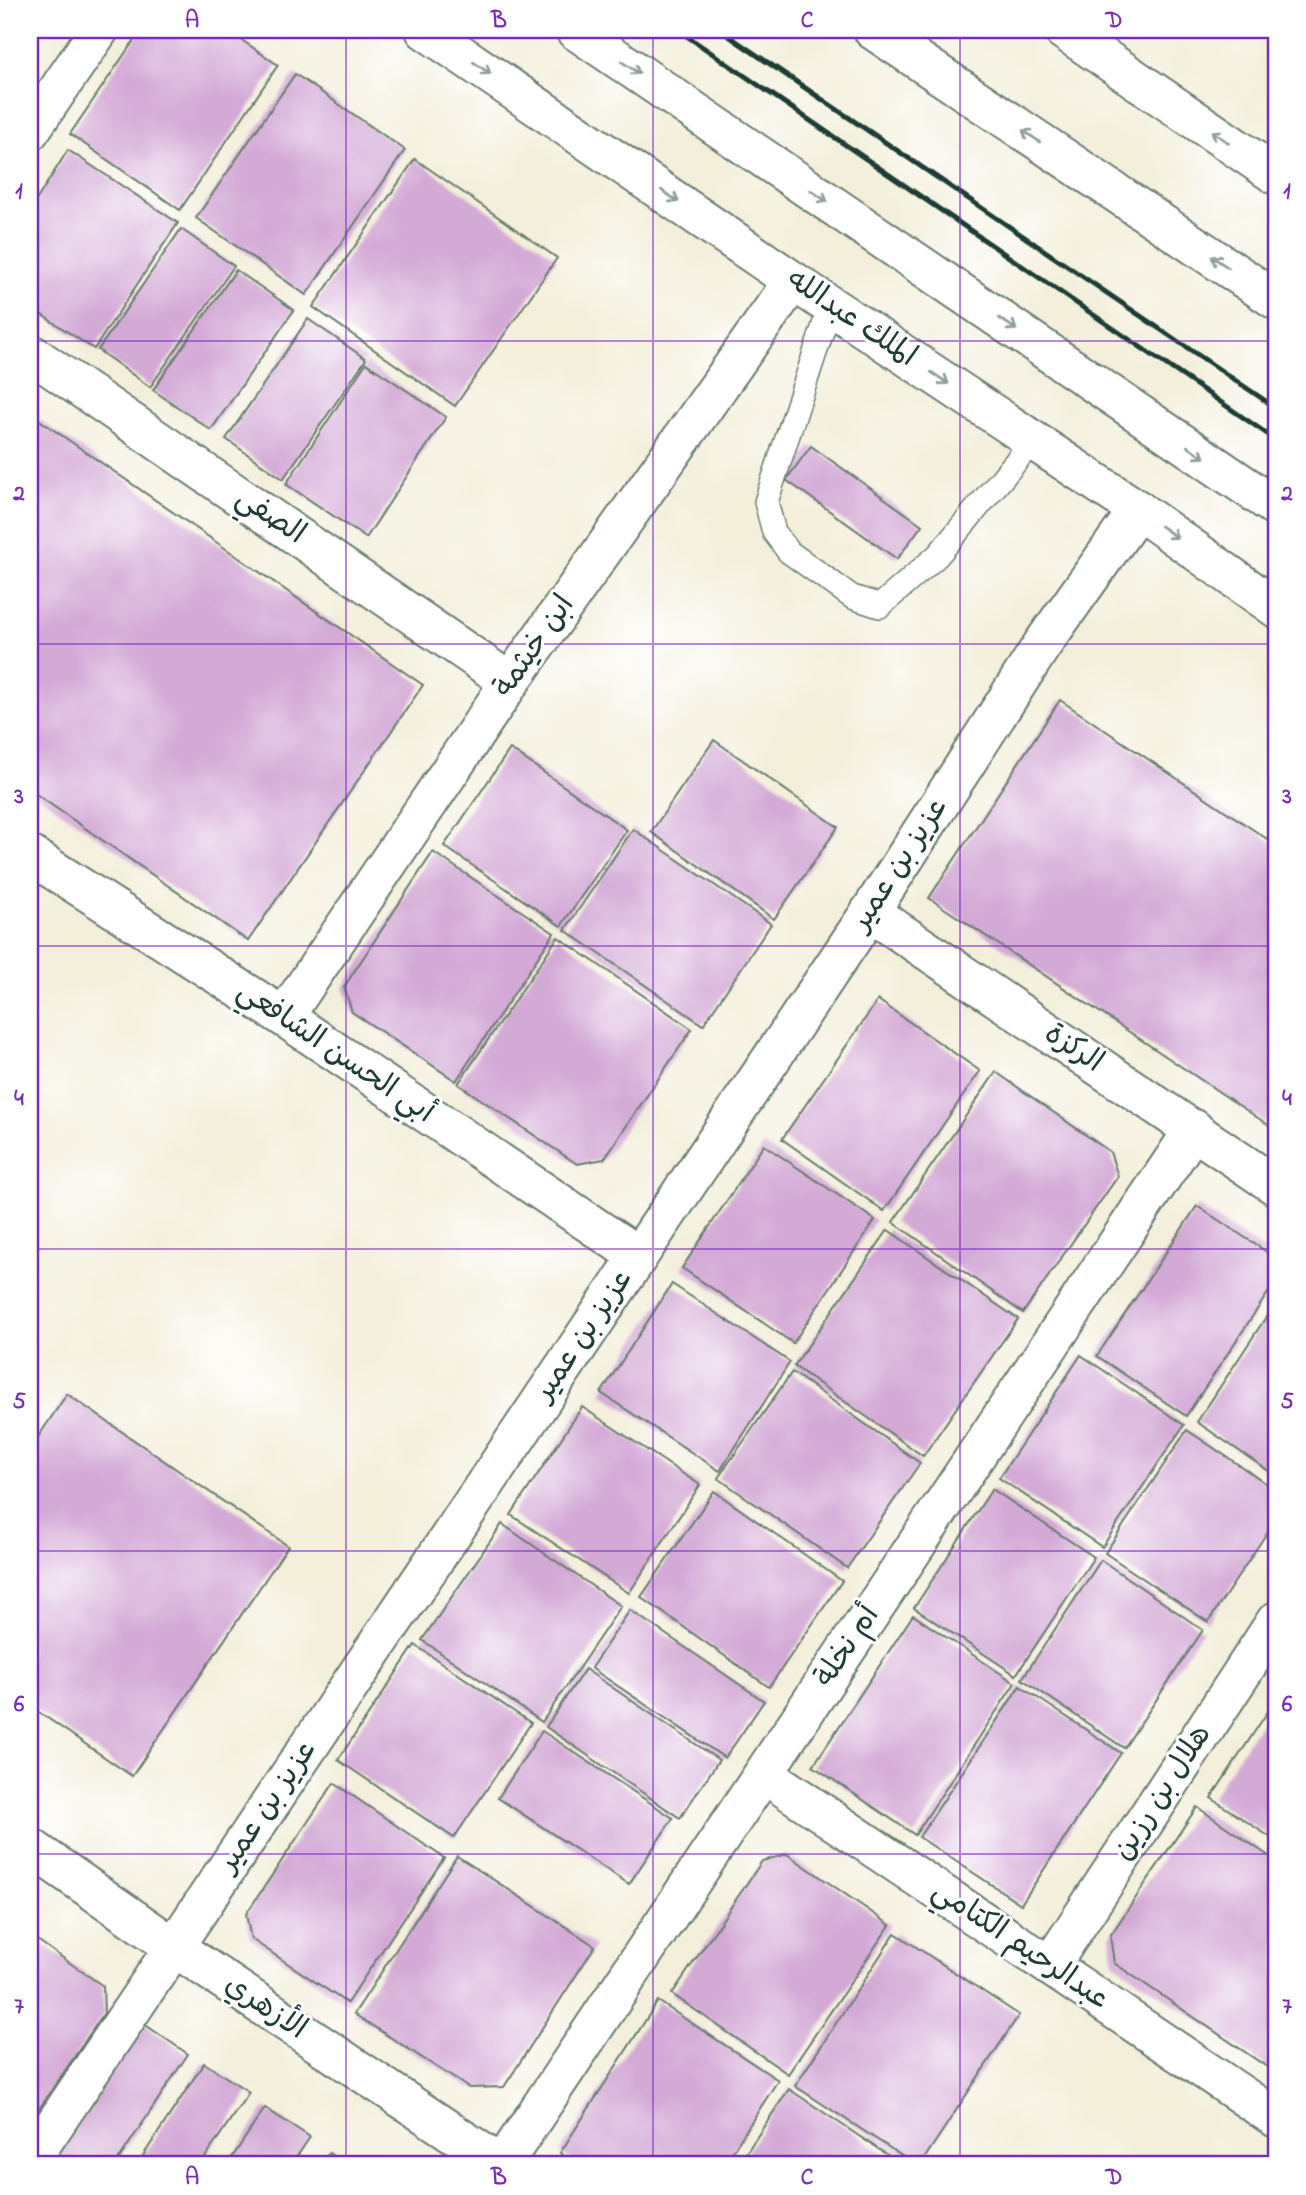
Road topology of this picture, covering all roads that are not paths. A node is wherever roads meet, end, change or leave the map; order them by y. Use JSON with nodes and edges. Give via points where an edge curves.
{"nodes":[{"id":1,"x":99,"y":30,"type":"edge"},
{"id":2,"x":425,"y":30,"type":"edge"},
{"id":3,"x":575,"y":30,"type":"edge"},
{"id":4,"x":873,"y":30,"type":"edge"},
{"id":5,"x":1088,"y":36,"type":"edge"},
{"id":6,"x":30,"y":131,"type":"edge"},
{"id":7,"x":1276,"y":175,"type":"edge"},
{"id":8,"x":793,"y":281,"type":"junction"},
{"id":9,"x":1276,"y":300,"type":"edge"},
{"id":10,"x":831,"y":303,"type":"junction"},
{"id":11,"x":30,"y":353,"type":"edge"},
{"id":12,"x":1033,"y":441,"type":"junction"},
{"id":13,"x":1276,"y":507,"type":"edge"},
{"id":14,"x":1138,"y":510,"type":"junction"},
{"id":15,"x":1276,"y":608,"type":"edge"},
{"id":16,"x":510,"y":682,"type":"junction"},
{"id":17,"x":31,"y":857,"type":"edge"},
{"id":18,"x":870,"y":912,"type":"junction"},
{"id":19,"x":284,"y":1017,"type":"junction"},
{"id":20,"x":1194,"y":1129,"type":"junction"},
{"id":21,"x":1276,"y":1186,"type":"edge"},
{"id":22,"x":638,"y":1256,"type":"junction"},
{"id":23,"x":1276,"y":1621,"type":"edge"},
{"id":24,"x":764,"y":1774,"type":"junction"},
{"id":25,"x":30,"y":1847,"type":"edge"},
{"id":26,"x":174,"y":1947,"type":"junction"},
{"id":27,"x":1050,"y":1966,"type":"junction"},
{"id":28,"x":1276,"y":2118,"type":"edge"},
{"id":29,"x":30,"y":2161,"type":"edge"},
{"id":30,"x":501,"y":2165,"type":"edge"}],
"edges":[{"from":1,"to":6,"type":"main road"},
{"from":2,"to":8,"type":"main road","name":"الملك عبدالله","one_way":true},
{"from":3,"to":13,"type":"main road","one_way":true},
{"from":9,"to":4,"type":"main road","one_way":true},
{"from":7,"to":5,"type":"main road","one_way":true},
{"from":8,"to":10,"type":"main road","name":"الملك عبدالله"},
{"from":8,"to":16,"type":"main road","name":"ابن خيثمة"},
{"from":10,"to":12,"type":"main road","name":"الملك عبدالله","one_way":true},
{"from":10,"to":12,"type":"lane","via":[[766,502],[774,532],[789,552],[852,597],[880,606],[906,584],[938,555]]},
{"from":11,"to":16,"type":"main road","name":"الصفي"},
{"from":12,"to":14,"type":"main road","name":"الملك عبدالله"},
{"from":14,"to":15,"type":"main road","name":"الملك عبدالله","one_way":true},
{"from":14,"to":18,"type":"main road","name":"عزيز بن عمير","via":[[1042,645]]},
{"from":16,"to":19,"type":"main road","name":"ابن خيثمة"},
{"from":17,"to":19,"type":"main road","name":"أبي الحسن الشافعي"},
{"from":18,"to":20,"type":"main road","name":"الركزة"},
{"from":18,"to":22,"type":"main road","name":"عزيز بن عمير"},
{"from":19,"to":22,"type":"main road","name":"أبي الحسن الشافعي"},
{"from":20,"to":21,"type":"main road","name":"الركزة"},
{"from":20,"to":24,"type":"main road","name":"أم نخلة"},
{"from":22,"to":26,"type":"main road","name":"عزيز بن عمير"},
{"from":23,"to":27,"type":"main road","name":"هلال بن رزين"},
{"from":24,"to":27,"type":"main road","name":"عبدالرحيم الكتامي"},
{"from":24,"to":30,"type":"main road","name":"أم نخلة"},
{"from":25,"to":26,"type":"main road","name":"الأزهري"},
{"from":26,"to":29,"type":"main road","name":"عزيز بن عمير"},
{"from":26,"to":30,"type":"main road","name":"الأزهري"},
{"from":27,"to":28,"type":"main road","name":"عبدالرحيم الكتامي"}]}
